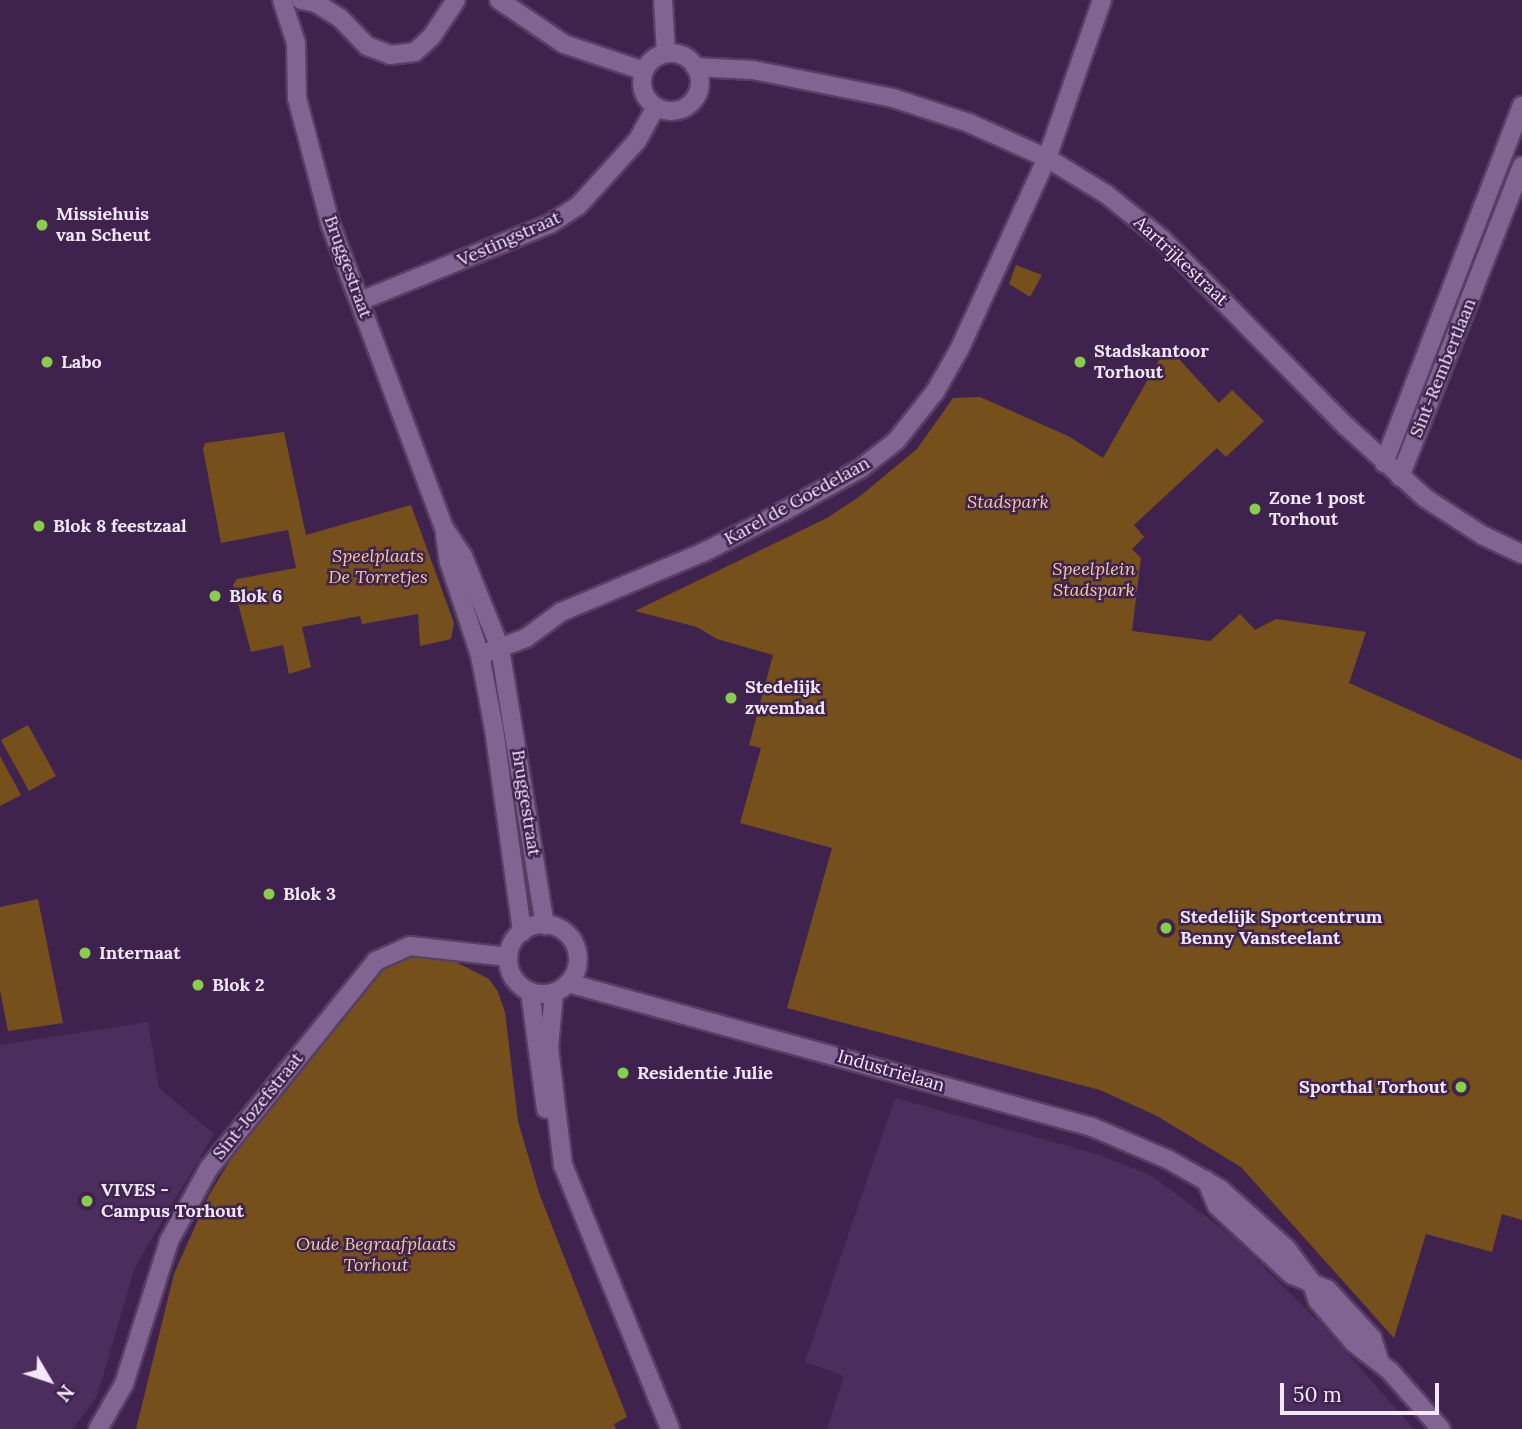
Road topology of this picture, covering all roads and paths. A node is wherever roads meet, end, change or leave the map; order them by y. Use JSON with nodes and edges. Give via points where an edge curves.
{"nodes":[{"id":1,"x":282,"y":0,"type":"edge"},
{"id":2,"x":301,"y":0,"type":"edge"},
{"id":3,"x":456,"y":0,"type":"edge"},
{"id":4,"x":499,"y":0,"type":"edge"},
{"id":5,"x":663,"y":0,"type":"edge"},
{"id":6,"x":1102,"y":0,"type":"edge"},
{"id":7,"x":666,"y":53,"type":"junction"},
{"id":8,"x":695,"y":66,"type":"junction"},
{"id":9,"x":644,"y":71,"type":"junction"},
{"id":10,"x":1522,"y":106,"type":"edge"},
{"id":11,"x":656,"y":107,"type":"junction"},
{"id":12,"x":1047,"y":158,"type":"junction"},
{"id":13,"x":1522,"y":166,"type":"edge"},
{"id":14,"x":1465,"y":252,"type":"junction"},
{"id":15,"x":1486,"y":260,"type":"junction"},
{"id":16,"x":360,"y":301,"type":"junction"},
{"id":17,"x":1384,"y":463,"type":"junction"},
{"id":18,"x":1400,"y":477,"type":"junction"},
{"id":19,"x":444,"y":528,"type":"junction"},
{"id":20,"x":1522,"y":554,"type":"edge"},
{"id":21,"x":500,"y":648,"type":"junction"},
{"id":22,"x":480,"y":655,"type":"junction"},
{"id":23,"x":545,"y":925,"type":"junction"},
{"id":24,"x":522,"y":932,"type":"junction"},
{"id":25,"x":508,"y":957,"type":"junction"},
{"id":26,"x":561,"y":988,"type":"junction"},
{"id":27,"x":530,"y":992,"type":"junction"},
{"id":28,"x":558,"y":1142,"type":"junction"},
{"id":29,"x":98,"y":1429,"type":"edge"},
{"id":30,"x":670,"y":1429,"type":"edge"},
{"id":31,"x":1441,"y":1429,"type":"edge"}],
"edges":[{"from":1,"to":16,"type":"street","name":"Bruggestraat","via":[[296,43],[297,98],[330,223]]},
{"from":2,"to":3,"type":"street","via":[[316,3],[340,18],[367,46],[390,55],[415,52]]},
{"from":4,"to":9,"type":"street","via":[[565,44]]},
{"from":5,"to":7,"type":"street"},
{"from":6,"to":12,"type":"street","name":"Karel de Goedelaan"},
{"from":7,"to":8,"type":"street","via":[[680,54]]},
{"from":7,"to":9,"type":"street"},
{"from":8,"to":11,"type":"street","via":[[699,86],[691,103],[673,111]]},
{"from":8,"to":12,"type":"street","name":"Aartrijkestraat","via":[[753,70],[894,97],[969,123]]},
{"from":9,"to":11,"type":"street","via":[[644,92]]},
{"from":10,"to":14,"type":"street","name":"Sint-Rembertlaan"},
{"from":11,"to":16,"type":"street","name":"Vestingstraat","via":[[630,150],[578,206],[550,224]]},
{"from":12,"to":17,"type":"street","name":"Aartrijkestraat","via":[[1106,194],[1164,240]]},
{"from":12,"to":21,"type":"street","name":"Karel de Goedelaan","via":[[959,350],[936,391],[896,440],[860,469],[782,512],[704,552],[561,612],[526,638]]},
{"from":13,"to":15,"type":"street","name":"Sint-Rembertlaan"},
{"from":14,"to":15,"type":"street"},
{"from":14,"to":17,"type":"street","name":"Sint-Rembertlaan"},
{"from":15,"to":18,"type":"street","name":"Sint-Rembertlaan"},
{"from":16,"to":19,"type":"street","name":"Bruggestraat"},
{"from":17,"to":18,"type":"street","name":"Aartrijkestraat"},
{"from":18,"to":20,"type":"street","name":"Aartrijkestraat","via":[[1482,535]]},
{"from":19,"to":21,"type":"street","name":"Bruggestraat","via":[[463,556]]},
{"from":19,"to":22,"type":"street","name":"Bruggestraat","via":[[449,562]]},
{"from":21,"to":22,"type":"street","name":"Karel de Goedelaan"},
{"from":21,"to":23,"type":"street","name":"Bruggestraat"},
{"from":22,"to":24,"type":"street","name":"Bruggestraat","via":[[508,814]]},
{"from":23,"to":24,"type":"street"},
{"from":23,"to":26,"type":"street","via":[[557,927],[574,943],[578,966]]},
{"from":24,"to":25,"type":"street"},
{"from":25,"to":27,"type":"street","via":[[513,976]]},
{"from":25,"to":29,"type":"street","name":"Sint-Jozefstraat","via":[[410,946],[376,961],[209,1168],[169,1241],[124,1384]]},
{"from":26,"to":27,"type":"street"},
{"from":26,"to":28,"type":"street","via":[[550,1048]]},
{"from":26,"to":31,"type":"street","name":"Industrielaan","via":[[1092,1127],[1206,1180],[1254,1216],[1311,1281],[1318,1301],[1354,1343],[1380,1362]]},
{"from":27,"to":28,"type":"street","via":[[537,1063]]},
{"from":28,"to":30,"type":"street","via":[[563,1165]]}]}
